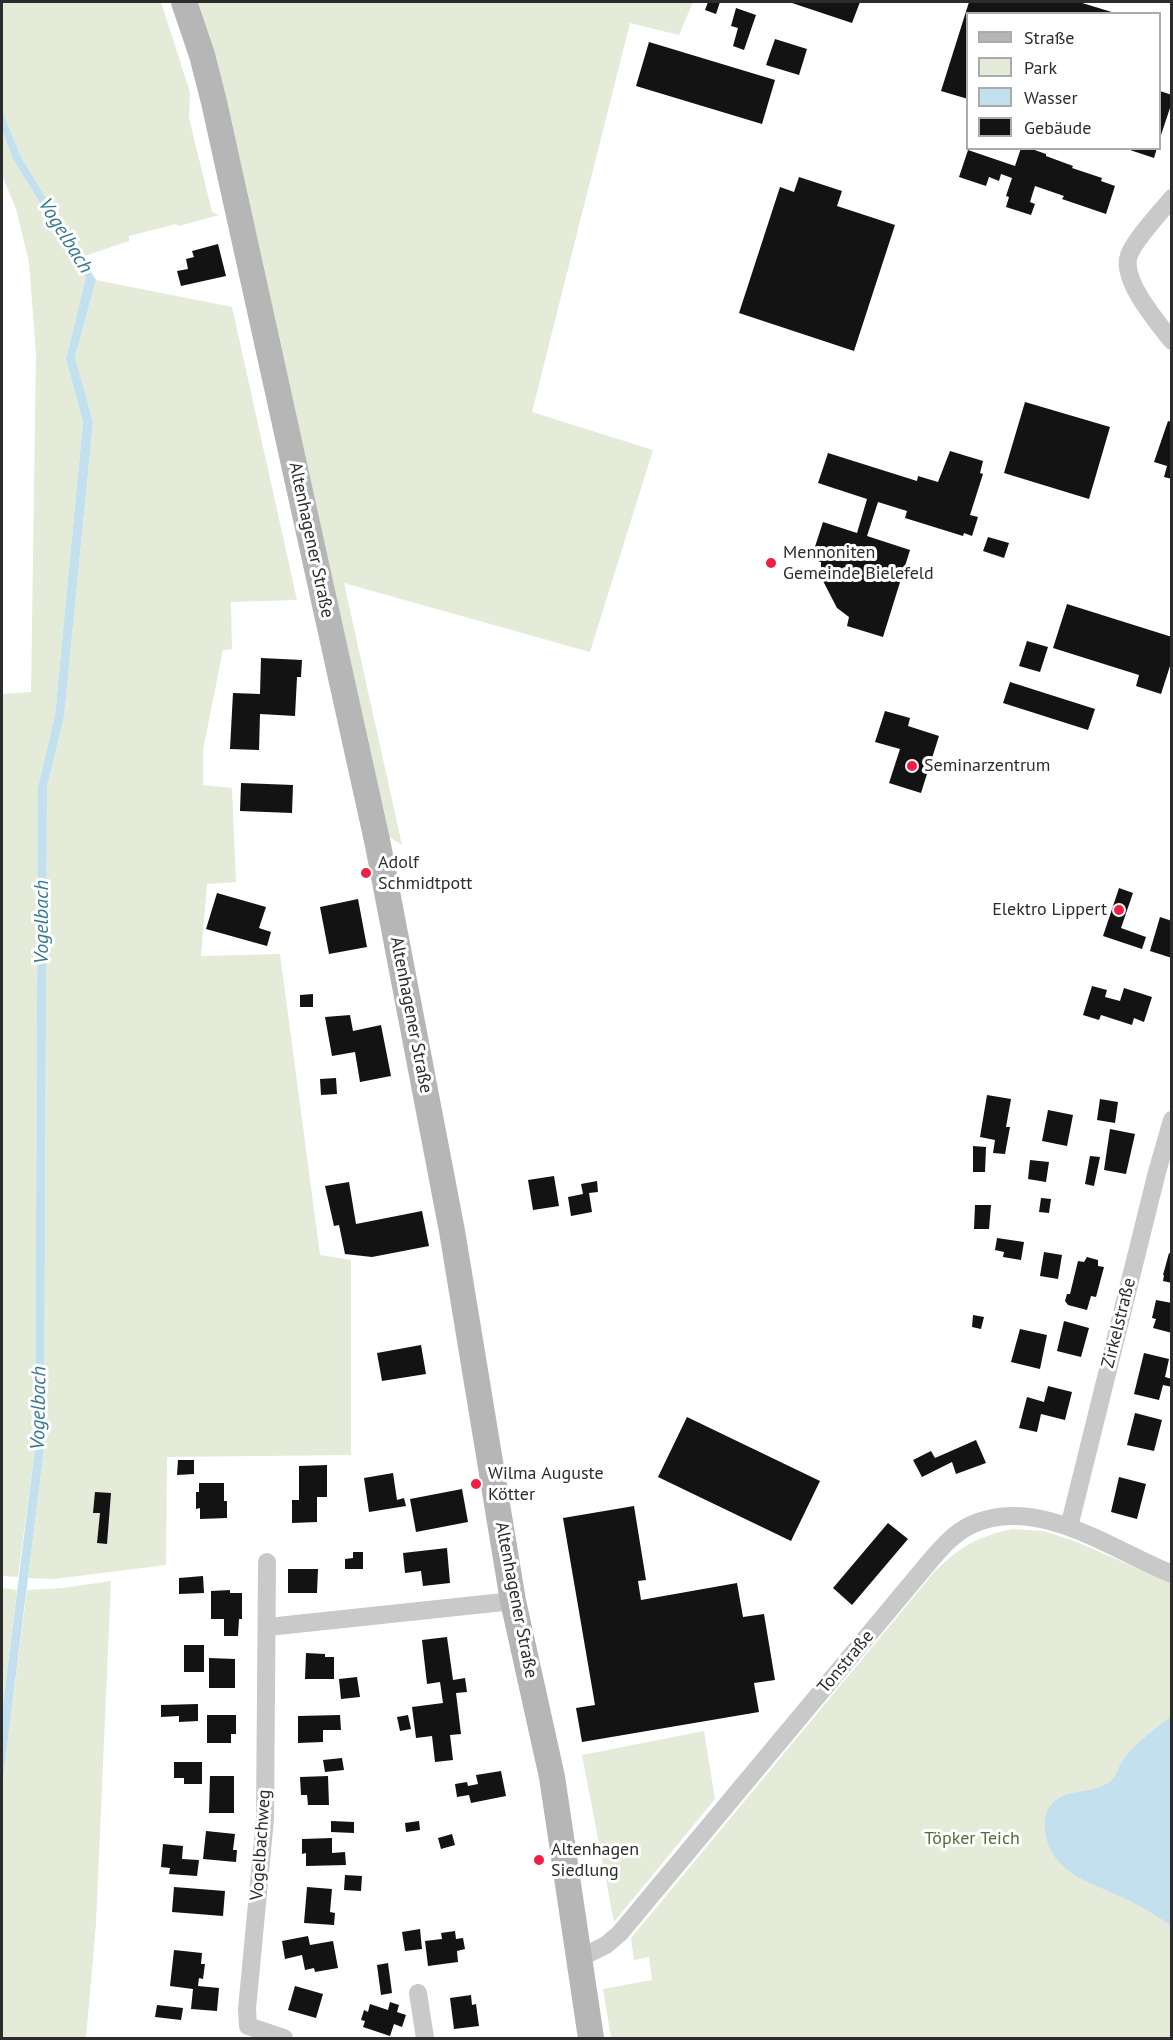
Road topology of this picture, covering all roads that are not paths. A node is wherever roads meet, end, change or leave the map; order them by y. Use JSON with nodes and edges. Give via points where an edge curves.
{"nodes":[{"id":1,"x":184,"y":2,"type":"edge"},
{"id":2,"x":1172,"y":198,"type":"edge"},
{"id":3,"x":1172,"y":341,"type":"edge"},
{"id":4,"x":1172,"y":1120,"type":"edge"},
{"id":5,"x":1069,"y":1527,"type":"junction"},
{"id":6,"x":267,"y":1562,"type":"dead end"},
{"id":7,"x":1172,"y":1574,"type":"edge"},
{"id":8,"x":513,"y":1601,"type":"junction"},
{"id":9,"x":268,"y":1627,"type":"junction"},
{"id":10,"x":580,"y":1958,"type":"junction"},
{"id":11,"x":418,"y":1993,"type":"dead end"},
{"id":12,"x":284,"y":2038,"type":"edge"},
{"id":13,"x":424,"y":2038,"type":"edge"},
{"id":14,"x":591,"y":2038,"type":"edge"}],
"edges":[{"from":1,"to":8,"type":"main road","name":"Altenhagener Straße","via":[[214,102],[378,845],[452,1231]]},
{"from":2,"to":3,"type":"street","via":[[1127,260],[1130,277],[1146,308]]},
{"from":4,"to":5,"type":"street","name":"Zirkelstraße"},
{"from":5,"to":7,"type":"street","name":"Tonstraße"},
{"from":5,"to":10,"type":"street","name":"Tonstraße","via":[[1028,1516],[1004,1516],[970,1525],[952,1538],[620,1934]]},
{"from":6,"to":9,"type":"street","name":"Vogelbachweg"},
{"from":8,"to":9,"type":"street"},
{"from":8,"to":10,"type":"main road","name":"Altenhagener Straße","via":[[552,1777]]},
{"from":9,"to":12,"type":"street","name":"Vogelbachweg","via":[[265,1819],[247,2009],[248,2026]]},
{"from":10,"to":14,"type":"main road","name":"Altenhagener Straße"},
{"from":11,"to":13,"type":"street"}]}
